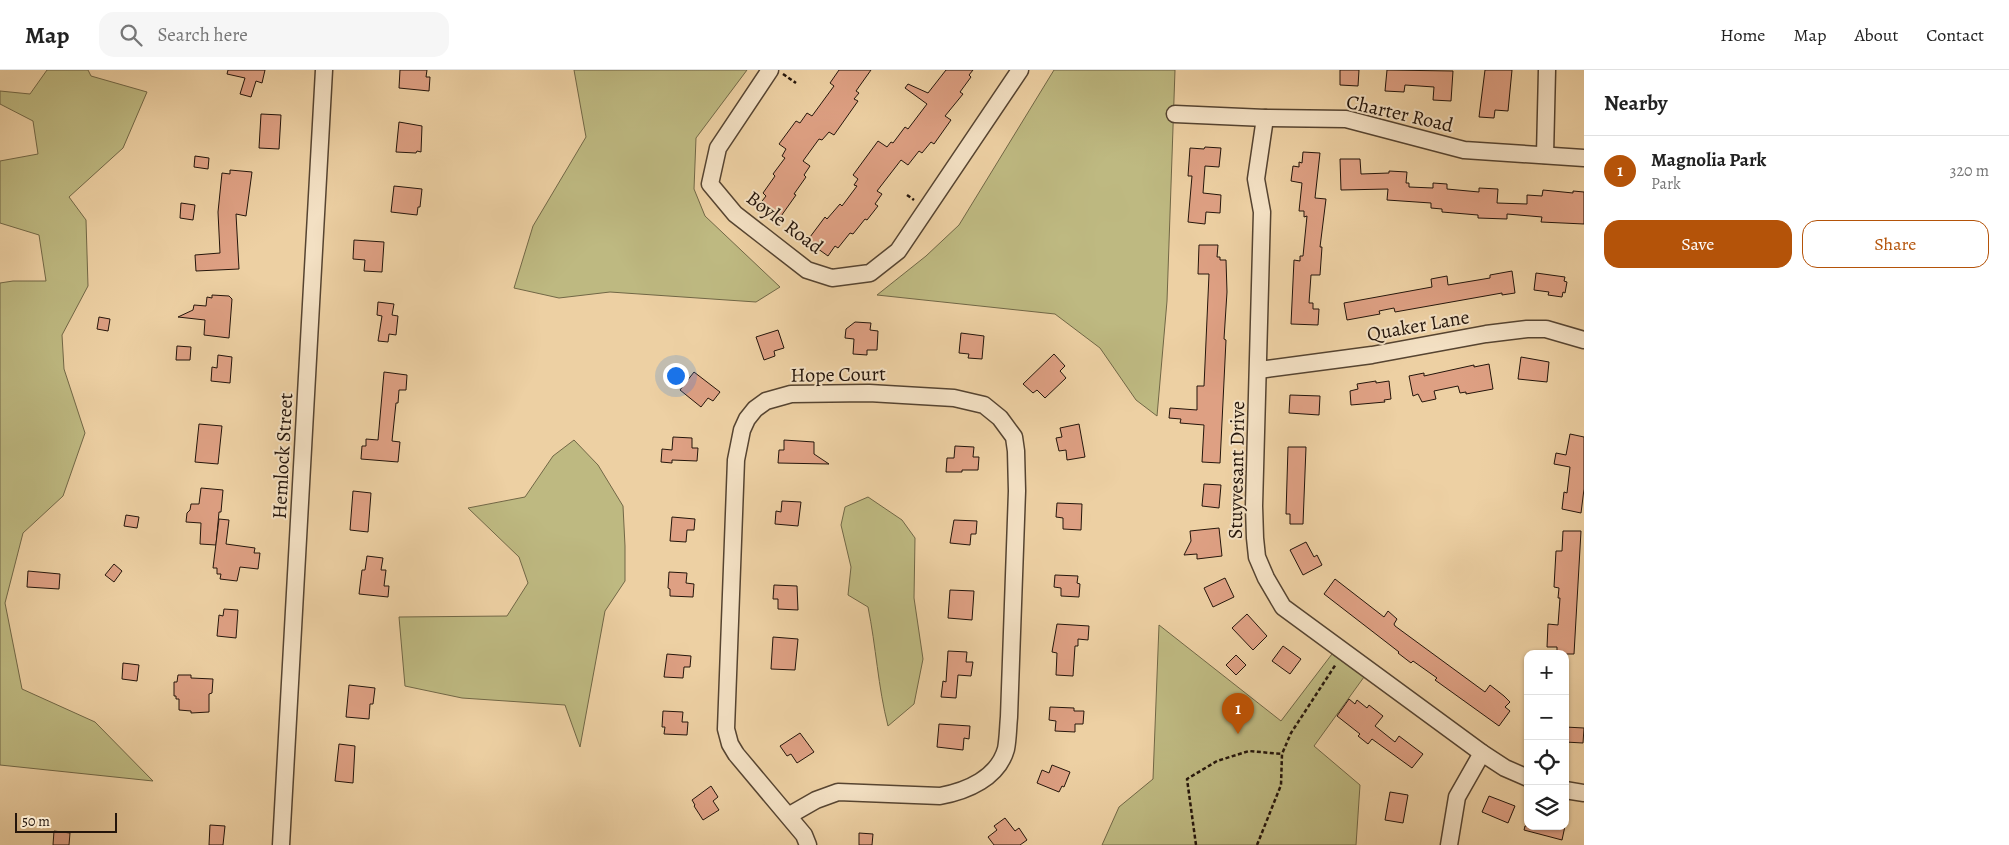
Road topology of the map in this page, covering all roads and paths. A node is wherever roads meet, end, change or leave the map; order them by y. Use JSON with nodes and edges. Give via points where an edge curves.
{"nodes":[{"id":1,"x":324,"y":70,"type":"edge"},
{"id":2,"x":770,"y":70,"type":"edge"},
{"id":3,"x":778,"y":70,"type":"edge"},
{"id":4,"x":1020,"y":70,"type":"edge"},
{"id":5,"x":1546,"y":70,"type":"edge"},
{"id":6,"x":796,"y":83,"type":"dead end"},
{"id":7,"x":1176,"y":114,"type":"dead end"},
{"id":8,"x":1265,"y":118,"type":"junction"},
{"id":9,"x":1545,"y":155,"type":"junction"},
{"id":10,"x":1584,"y":158,"type":"edge"},
{"id":11,"x":1584,"y":340,"type":"edge"},
{"id":12,"x":1259,"y":370,"type":"junction"},
{"id":13,"x":1344,"y":652,"type":"junction"},
{"id":14,"x":1482,"y":753,"type":"junction"},
{"id":15,"x":1282,"y":754,"type":"junction"},
{"id":16,"x":1524,"y":776,"type":"edge"},
{"id":17,"x":1569,"y":791,"type":"edge"},
{"id":18,"x":1584,"y":793,"type":"edge"},
{"id":19,"x":788,"y":816,"type":"junction"},
{"id":20,"x":281,"y":845,"type":"edge"},
{"id":21,"x":808,"y":845,"type":"edge"},
{"id":22,"x":1196,"y":845,"type":"edge"},
{"id":23,"x":1258,"y":845,"type":"edge"},
{"id":24,"x":1449,"y":845,"type":"edge"}],
"edges":[{"from":1,"to":20,"type":"street","name":"Hemlock Street"},
{"from":2,"to":4,"type":"street","name":"Boyle Road","via":[[718,148],[710,184],[735,214],[807,270],[832,278],[870,273],[898,251]]},
{"from":3,"to":6,"type":"path"},
{"from":5,"to":9,"type":"street"},
{"from":7,"to":8,"type":"street","name":"Charter Road"},
{"from":8,"to":9,"type":"street","name":"Charter Road","via":[[1346,119],[1464,150]]},
{"from":8,"to":12,"type":"street","name":"Stuyvesant Drive","via":[[1256,178],[1262,212]]},
{"from":9,"to":10,"type":"street","name":"Charter Road"},
{"from":11,"to":12,"type":"street","name":"Quaker Lane","via":[[1546,329],[1526,329]]},
{"from":12,"to":13,"type":"street","name":"Stuyvesant Drive","via":[[1254,506],[1257,557],[1283,608]]},
{"from":13,"to":14,"type":"street","name":"Stuyvesant Drive"},
{"from":13,"to":15,"type":"path"},
{"from":14,"to":16,"type":"street","name":"Stuyvesant Drive"},
{"from":14,"to":24,"type":"street","via":[[1457,797]]},
{"from":15,"to":22,"type":"path","via":[[1249,751],[1217,761],[1187,779]]},
{"from":15,"to":23,"type":"path","via":[[1281,786]]},
{"from":17,"to":18,"type":"street"},
{"from":19,"to":19,"type":"street","name":"Hope Court","via":[[838,792],[940,796],[955,793],[971,787],[996,769],[1006,748],[1009,717],[1016,451],[1011,432],[984,405],[963,400],[869,393],[791,394],[766,401],[747,419],[736,460],[726,728],[736,754]]},
{"from":19,"to":21,"type":"street","name":"Hope Court"}]}
